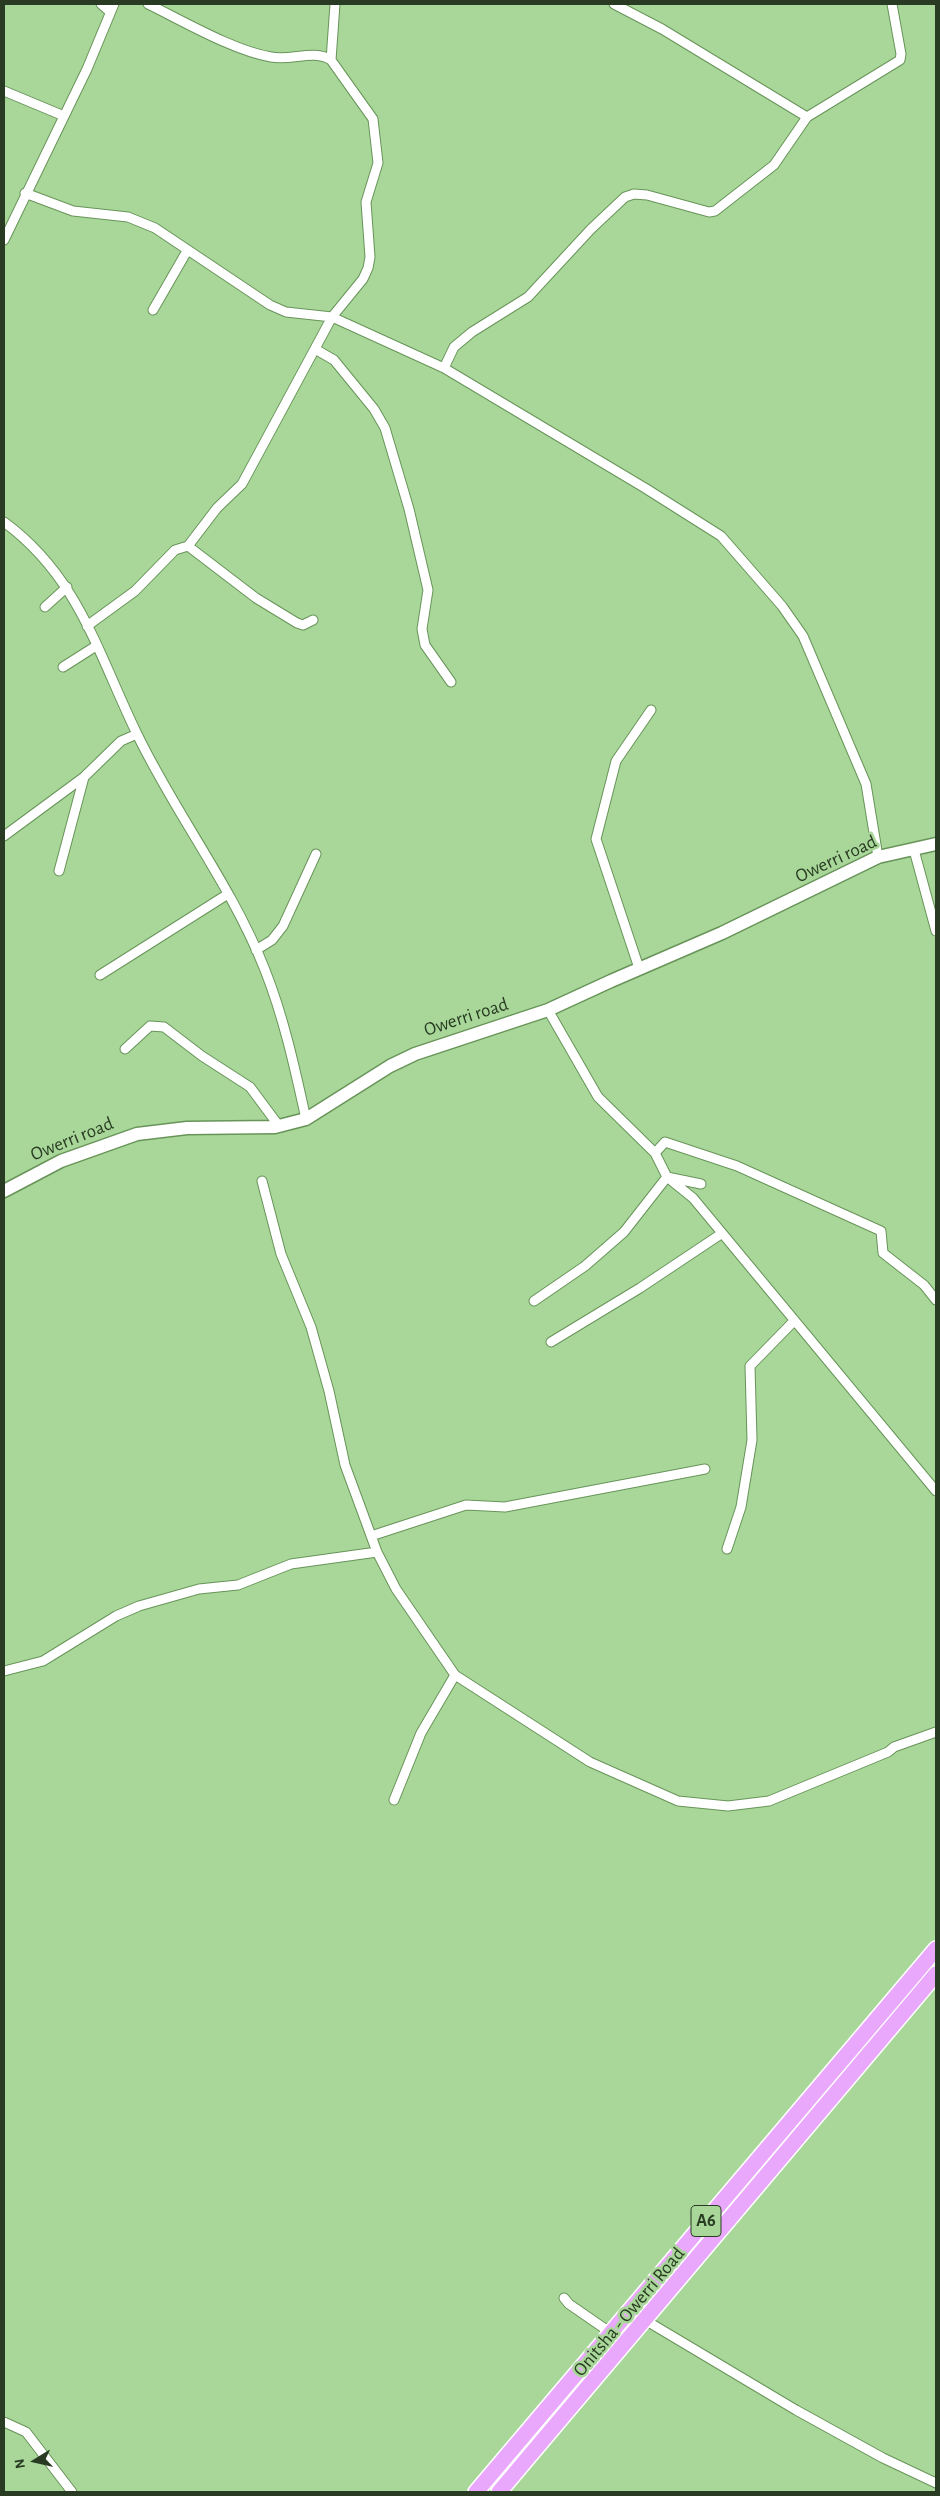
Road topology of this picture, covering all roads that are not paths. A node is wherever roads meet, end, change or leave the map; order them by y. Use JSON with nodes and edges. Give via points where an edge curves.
{"nodes":[{"id":1,"x":101,"y":4,"type":"edge"},
{"id":2,"x":148,"y":4,"type":"edge"},
{"id":3,"x":335,"y":4,"type":"edge"},
{"id":4,"x":614,"y":4,"type":"edge"},
{"id":5,"x":892,"y":4,"type":"edge"},
{"id":6,"x":112,"y":8,"type":"edge"},
{"id":7,"x":331,"y":60,"type":"junction"},
{"id":8,"x":4,"y":91,"type":"edge"},
{"id":9,"x":64,"y":116,"type":"junction"},
{"id":10,"x":807,"y":117,"type":"junction"},
{"id":11,"x":25,"y":193,"type":"junction"},
{"id":12,"x":4,"y":240,"type":"edge"},
{"id":13,"x":187,"y":251,"type":"junction"},
{"id":14,"x":153,"y":310,"type":"dead end"},
{"id":15,"x":332,"y":317,"type":"junction"},
{"id":16,"x":315,"y":348,"type":"junction"},
{"id":17,"x":444,"y":368,"type":"junction"},
{"id":18,"x":4,"y":522,"type":"edge"},
{"id":19,"x":188,"y":546,"type":"junction"},
{"id":20,"x":67,"y":587,"type":"junction"},
{"id":21,"x":45,"y":607,"type":"dead end"},
{"id":22,"x":313,"y":620,"type":"dead end"},
{"id":23,"x":87,"y":626,"type":"junction"},
{"id":24,"x":96,"y":646,"type":"junction"},
{"id":25,"x":63,"y":667,"type":"dead end"},
{"id":26,"x":451,"y":682,"type":"dead end"},
{"id":27,"x":651,"y":710,"type":"dead end"},
{"id":28,"x":137,"y":734,"type":"junction"},
{"id":29,"x":84,"y":778,"type":"junction"},
{"id":30,"x":4,"y":836,"type":"edge"},
{"id":31,"x":936,"y":844,"type":"edge"},
{"id":32,"x":914,"y":850,"type":"junction"},
{"id":33,"x":316,"y":854,"type":"dead end"},
{"id":34,"x":878,"y":857,"type":"junction"},
{"id":35,"x":59,"y":871,"type":"dead end"},
{"id":36,"x":228,"y":894,"type":"junction"},
{"id":37,"x":936,"y":931,"type":"edge"},
{"id":38,"x":256,"y":950,"type":"junction"},
{"id":39,"x":640,"y":968,"type":"junction"},
{"id":40,"x":100,"y":975,"type":"dead end"},
{"id":41,"x":548,"y":1010,"type":"junction"},
{"id":42,"x":125,"y":1049,"type":"dead end"},
{"id":43,"x":306,"y":1119,"type":"junction"},
{"id":44,"x":279,"y":1126,"type":"junction"},
{"id":45,"x":655,"y":1153,"type":"junction"},
{"id":46,"x":666,"y":1177,"type":"junction"},
{"id":47,"x":262,"y":1181,"type":"dead end"},
{"id":48,"x":701,"y":1184,"type":"dead end"},
{"id":49,"x":4,"y":1191,"type":"edge"},
{"id":50,"x":721,"y":1234,"type":"junction"},
{"id":51,"x":936,"y":1300,"type":"edge"},
{"id":52,"x":534,"y":1302,"type":"dead end"},
{"id":53,"x":794,"y":1321,"type":"junction"},
{"id":54,"x":551,"y":1342,"type":"dead end"},
{"id":55,"x":705,"y":1469,"type":"dead end"},
{"id":56,"x":936,"y":1491,"type":"edge"},
{"id":57,"x":371,"y":1536,"type":"junction"},
{"id":58,"x":727,"y":1549,"type":"dead end"},
{"id":59,"x":377,"y":1552,"type":"junction"},
{"id":60,"x":4,"y":1671,"type":"edge"},
{"id":61,"x":455,"y":1675,"type":"junction"},
{"id":62,"x":936,"y":1732,"type":"edge"},
{"id":63,"x":394,"y":1800,"type":"dead end"},
{"id":64,"x":936,"y":1949,"type":"edge"},
{"id":65,"x":936,"y":1974,"type":"edge"},
{"id":66,"x":564,"y":2298,"type":"dead end"},
{"id":67,"x":645,"y":2320,"type":"junction"},
{"id":68,"x":611,"y":2333,"type":"junction"},
{"id":69,"x":4,"y":2422,"type":"edge"},
{"id":70,"x":936,"y":2483,"type":"edge"},
{"id":71,"x":72,"y":2492,"type":"edge"},
{"id":72,"x":476,"y":2492,"type":"edge"},
{"id":73,"x":499,"y":2492,"type":"edge"}],
"edges":[{"from":1,"to":6,"type":"street"},
{"from":2,"to":7,"type":"street","via":[[255,53],[286,58],[323,55]]},
{"from":3,"to":7,"type":"street"},
{"from":4,"to":10,"type":"street","via":[[662,29]]},
{"from":5,"to":10,"type":"street","via":[[902,54],[900,60]]},
{"from":6,"to":9,"type":"street"},
{"from":7,"to":15,"type":"street","via":[[374,119],[378,154],[366,202],[368,268]]},
{"from":8,"to":9,"type":"street"},
{"from":9,"to":11,"type":"street"},
{"from":10,"to":17,"type":"street","via":[[774,165],[715,211],[646,195],[625,197],[528,297],[454,346]]},
{"from":11,"to":12,"type":"street"},
{"from":11,"to":13,"type":"street","via":[[73,211],[128,217],[155,228]]},
{"from":13,"to":14,"type":"street"},
{"from":13,"to":15,"type":"street","via":[[270,306],[286,312]]},
{"from":15,"to":16,"type":"street"},
{"from":15,"to":17,"type":"street"},
{"from":16,"to":19,"type":"street","via":[[242,484]]},
{"from":16,"to":26,"type":"street","via":[[334,360],[374,409],[385,428],[428,590],[422,629],[425,645]]},
{"from":17,"to":34,"type":"street","via":[[646,488],[721,536],[731,546],[803,636],[866,784]]},
{"from":18,"to":20,"type":"street","via":[[40,552]]},
{"from":19,"to":22,"type":"street","via":[[256,598],[297,623],[303,625]]},
{"from":19,"to":23,"type":"street","via":[[175,550],[135,591]]},
{"from":20,"to":21,"type":"street"},
{"from":20,"to":23,"type":"street"},
{"from":23,"to":24,"type":"street"},
{"from":24,"to":25,"type":"street"},
{"from":24,"to":28,"type":"street"},
{"from":27,"to":39,"type":"street","via":[[616,760],[596,839]]},
{"from":28,"to":29,"type":"street","via":[[121,740]]},
{"from":28,"to":36,"type":"street"},
{"from":29,"to":30,"type":"street"},
{"from":29,"to":35,"type":"street"},
{"from":31,"to":32,"type":"main road","name":"Owerri road"},
{"from":32,"to":34,"type":"main road","name":"Owerri road"},
{"from":32,"to":37,"type":"street"},
{"from":33,"to":38,"type":"street","via":[[283,926],[272,940]]},
{"from":34,"to":39,"type":"main road","name":"Owerri road","via":[[722,933]]},
{"from":36,"to":38,"type":"street"},
{"from":36,"to":40,"type":"street"},
{"from":38,"to":43,"type":"street","via":[[289,1042]]},
{"from":39,"to":41,"type":"main road","name":"Owerri road"},
{"from":41,"to":43,"type":"main road","name":"Owerri road","via":[[415,1054]]},
{"from":41,"to":45,"type":"street","via":[[598,1097]]},
{"from":42,"to":44,"type":"street","via":[[150,1026],[164,1027],[250,1087]]},
{"from":43,"to":44,"type":"main road","name":"Owerri road"},
{"from":44,"to":49,"type":"main road","name":"Owerri road","via":[[187,1128],[137,1134],[62,1160]]},
{"from":45,"to":46,"type":"street"},
{"from":45,"to":51,"type":"street","via":[[665,1142],[728,1163],[881,1231],[883,1252],[924,1285]]},
{"from":46,"to":48,"type":"street"},
{"from":46,"to":50,"type":"street","via":[[692,1198]]},
{"from":46,"to":52,"type":"street","via":[[624,1232],[585,1266]]},
{"from":47,"to":57,"type":"street","via":[[281,1254],[311,1328],[345,1465]]},
{"from":50,"to":53,"type":"street"},
{"from":50,"to":54,"type":"street"},
{"from":53,"to":56,"type":"street"},
{"from":53,"to":58,"type":"street","via":[[750,1366],[752,1440],[741,1507]]},
{"from":55,"to":57,"type":"street","via":[[505,1507],[466,1505]]},
{"from":57,"to":59,"type":"street"},
{"from":59,"to":60,"type":"street","via":[[291,1564],[238,1585],[199,1589],[139,1606],[116,1616],[43,1661]]},
{"from":59,"to":61,"type":"street","via":[[396,1589]]},
{"from":61,"to":62,"type":"street","via":[[590,1762],[678,1801],[728,1806],[769,1801]]},
{"from":61,"to":63,"type":"street","via":[[421,1733]]},
{"from":64,"to":68,"type":"highway","name":"Onitsha - Owerri Road","number":"A6"},
{"from":65,"to":67,"type":"highway","name":"Onitsha - Owerri Road","number":"A6"},
{"from":66,"to":68,"type":"street"},
{"from":67,"to":70,"type":"street","via":[[796,2410]]},
{"from":67,"to":73,"type":"highway","name":"Onitsha - Owerri Road","number":"A6"},
{"from":68,"to":72,"type":"highway","name":"Onitsha - Owerri Road","number":"A6"},
{"from":69,"to":71,"type":"street","via":[[26,2432]]}]}
